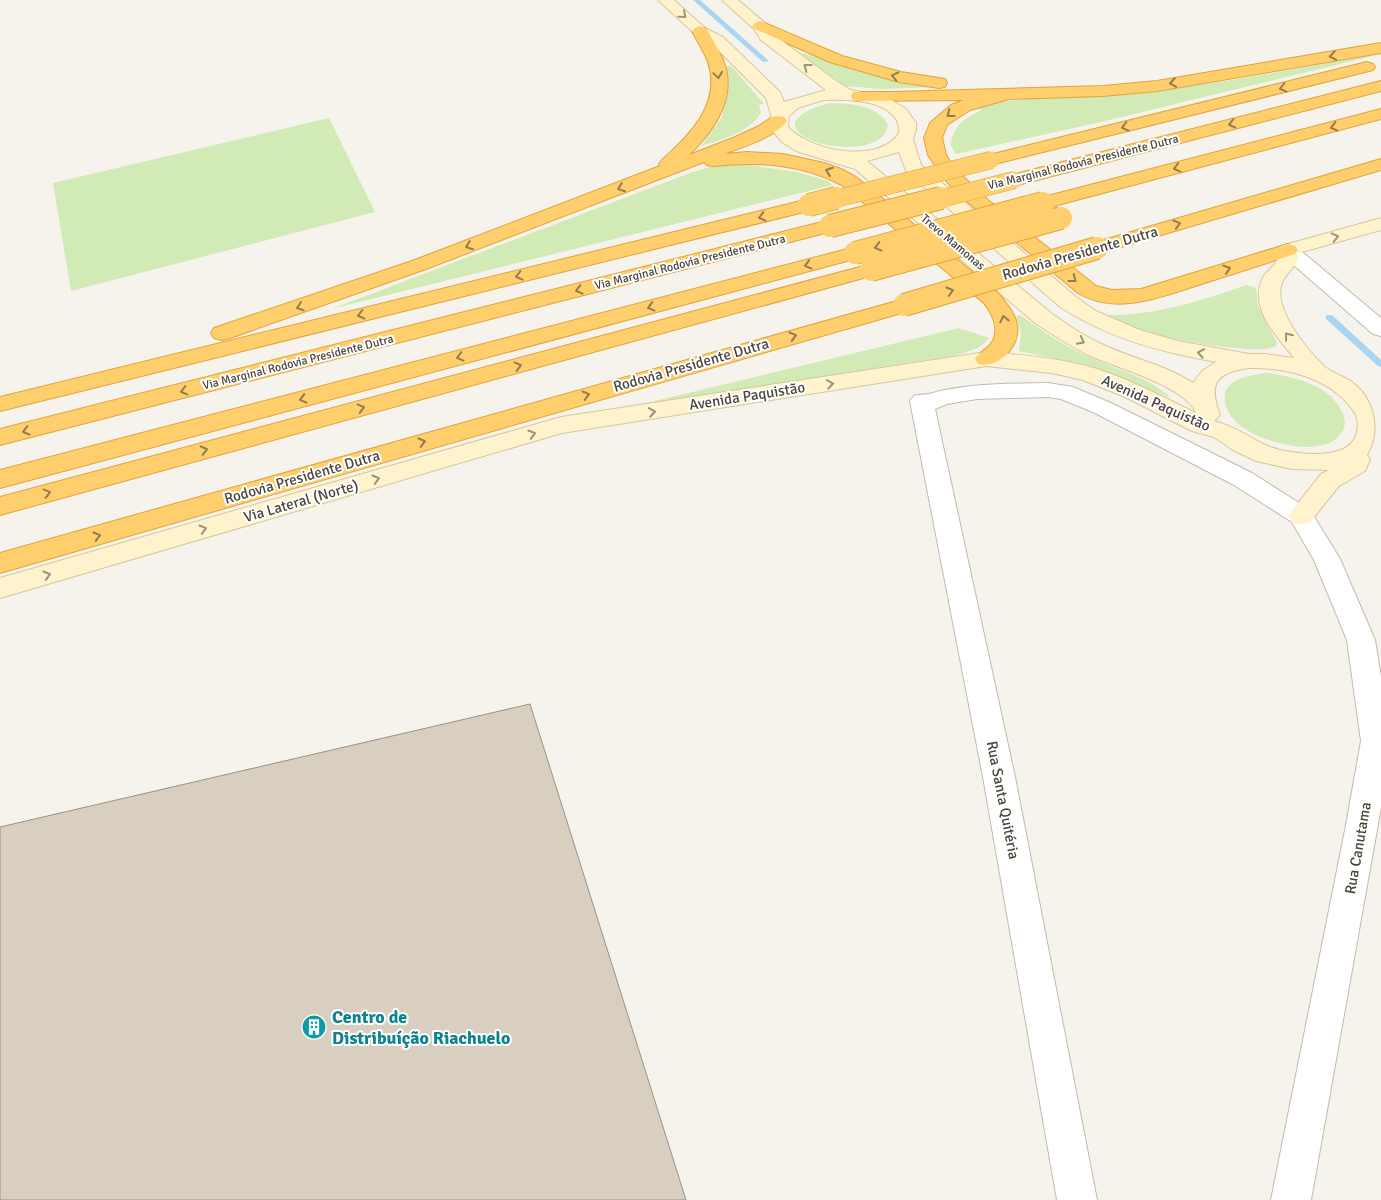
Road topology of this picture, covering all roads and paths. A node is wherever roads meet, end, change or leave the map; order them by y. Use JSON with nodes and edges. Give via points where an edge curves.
{"nodes":[{"id":1,"x":665,"y":0,"type":"edge"},
{"id":2,"x":729,"y":0,"type":"edge"},
{"id":3,"x":760,"y":26,"type":"junction"},
{"id":4,"x":700,"y":31,"type":"junction"},
{"id":5,"x":1381,"y":48,"type":"edge"},
{"id":6,"x":1381,"y":64,"type":"edge"},
{"id":7,"x":1381,"y":86,"type":"edge"},
{"id":8,"x":1012,"y":93,"type":"junction"},
{"id":9,"x":853,"y":95,"type":"junction"},
{"id":10,"x":1381,"y":114,"type":"edge"},
{"id":11,"x":779,"y":118,"type":"junction"},
{"id":12,"x":904,"y":139,"type":"junction"},
{"id":13,"x":834,"y":155,"type":"junction"},
{"id":14,"x":1381,"y":166,"type":"edge"},
{"id":15,"x":653,"y":176,"type":"junction"},
{"id":16,"x":1071,"y":216,"type":"dead end"},
{"id":17,"x":1381,"y":224,"type":"edge"},
{"id":18,"x":1288,"y":250,"type":"junction"},
{"id":19,"x":1381,"y":329,"type":"edge"},
{"id":20,"x":986,"y":359,"type":"junction"},
{"id":21,"x":1249,"y":361,"type":"junction"},
{"id":22,"x":1319,"y":374,"type":"junction"},
{"id":23,"x":49,"y":392,"type":"junction"},
{"id":24,"x":1202,"y":402,"type":"junction"},
{"id":25,"x":922,"y":403,"type":"joint"},
{"id":26,"x":0,"y":404,"type":"edge"},
{"id":27,"x":604,"y":419,"type":"joint"},
{"id":28,"x":1222,"y":431,"type":"junction"},
{"id":29,"x":0,"y":437,"type":"edge"},
{"id":30,"x":1362,"y":448,"type":"junction"},
{"id":31,"x":0,"y":479,"type":"edge"},
{"id":32,"x":0,"y":506,"type":"edge"},
{"id":33,"x":1301,"y":516,"type":"junction"},
{"id":34,"x":0,"y":564,"type":"edge"},
{"id":35,"x":0,"y":588,"type":"edge"},
{"id":36,"x":1077,"y":1200,"type":"edge"},
{"id":37,"x":1291,"y":1200,"type":"edge"}],
"edges":[{"from":1,"to":4,"type":"main road","one_way":true},
{"from":2,"to":3,"type":"main road"},
{"from":8,"to":3,"type":"highway","one_way":true,"via":[[919,81],[873,70],[812,50]]},
{"from":9,"to":3,"type":"main road","one_way":true,"via":[[830,85],[767,37]]},
{"from":4,"to":11,"type":"main road","via":[[717,40],[774,96]]},
{"from":4,"to":15,"type":"highway","one_way":true,"via":[[716,64],[719,83],[713,114],[688,146]]},
{"from":5,"to":8,"type":"highway","one_way":true,"via":[[1157,86]]},
{"from":6,"to":23,"type":"highway","one_way":true,"bridge":true},
{"from":7,"to":29,"type":"highway","name":"Via Marginal Rodovia Presidente Dutra","one_way":true,"bridge":true},
{"from":8,"to":9,"type":"highway","via":[[893,97]]},
{"from":8,"to":18,"type":"highway","one_way":true,"via":[[976,101],[943,120],[935,132],[939,160],[955,182],[1089,291],[1143,295]]},
{"from":9,"to":11,"type":"main road","name":"Trevo Mamonas","via":[[822,95],[800,100],[785,109]]},
{"from":9,"to":12,"type":"main road","name":"Trevo Mamonas","via":[[882,102],[903,115],[908,123]]},
{"from":10,"to":31,"type":"highway","one_way":true,"bridge":true},
{"from":11,"to":13,"type":"main road","name":"Trevo Mamonas","via":[[779,128],[789,140],[810,150]]},
{"from":11,"to":15,"type":"highway","via":[[747,139]]},
{"from":12,"to":13,"type":"main road","name":"Trevo Mamonas","via":[[876,153]]},
{"from":21,"to":12,"type":"main road","name":"Trevo Mamonas","one_way":true,"via":[[1165,346],[1084,314],[912,166]]},
{"from":13,"to":24,"type":"main road","name":"Trevo Mamonas","one_way":true,"via":[[861,165],[1063,332],[1096,350],[1156,372]]},
{"from":34,"to":14,"type":"highway","name":"Rodovia Presidente Dutra","one_way":true,"bridge":true},
{"from":20,"to":15,"type":"highway","one_way":true,"via":[[1002,346],[1005,335],[1005,318],[988,293],[838,174],[781,160],[741,158],[698,164]]},
{"from":15,"to":23,"type":"highway","one_way":true,"via":[[419,266]]},
{"from":32,"to":16,"type":"highway","one_way":true,"bridge":true},
{"from":18,"to":17,"type":"main road","one_way":true},
{"from":18,"to":19,"type":"street"},
{"from":22,"to":18,"type":"main road","one_way":true,"via":[[1284,331],[1274,316],[1270,301],[1274,277],[1288,261]]},
{"from":27,"to":20,"type":"main road","name":"Avenida Paquistão","one_way":true},
{"from":20,"to":28,"type":"main road","name":"Avenida Paquistão","via":[[1052,366],[1090,375],[1160,403],[1203,426]]},
{"from":21,"to":22,"type":"main road","name":"Trevo Mamonas","via":[[1279,362]]},
{"from":21,"to":24,"type":"main road","name":"Trevo Mamonas","via":[[1215,371],[1206,380]]},
{"from":22,"to":30,"type":"main road","via":[[1349,391],[1365,410],[1370,431]]},
{"from":23,"to":26,"type":"highway"},
{"from":24,"to":28,"type":"main road","name":"Trevo Mamonas","via":[[1207,414]]},
{"from":25,"to":33,"type":"street","name":"Rua Canutama","via":[[977,392],[1065,392],[1243,479]]},
{"from":25,"to":36,"type":"street","name":"Rua Santa Quitéria","via":[[999,777]]},
{"from":35,"to":27,"type":"main road","name":"Via Lateral (Norte)","one_way":true,"via":[[561,426]]},
{"from":28,"to":30,"type":"main road","name":"Avenida Paquistão","via":[[1265,455],[1297,462],[1341,459]]},
{"from":30,"to":33,"type":"main road","via":[[1356,465],[1330,480]]},
{"from":33,"to":37,"type":"street","name":"Rua Canutama","via":[[1327,559],[1361,640],[1376,741]]}]}
